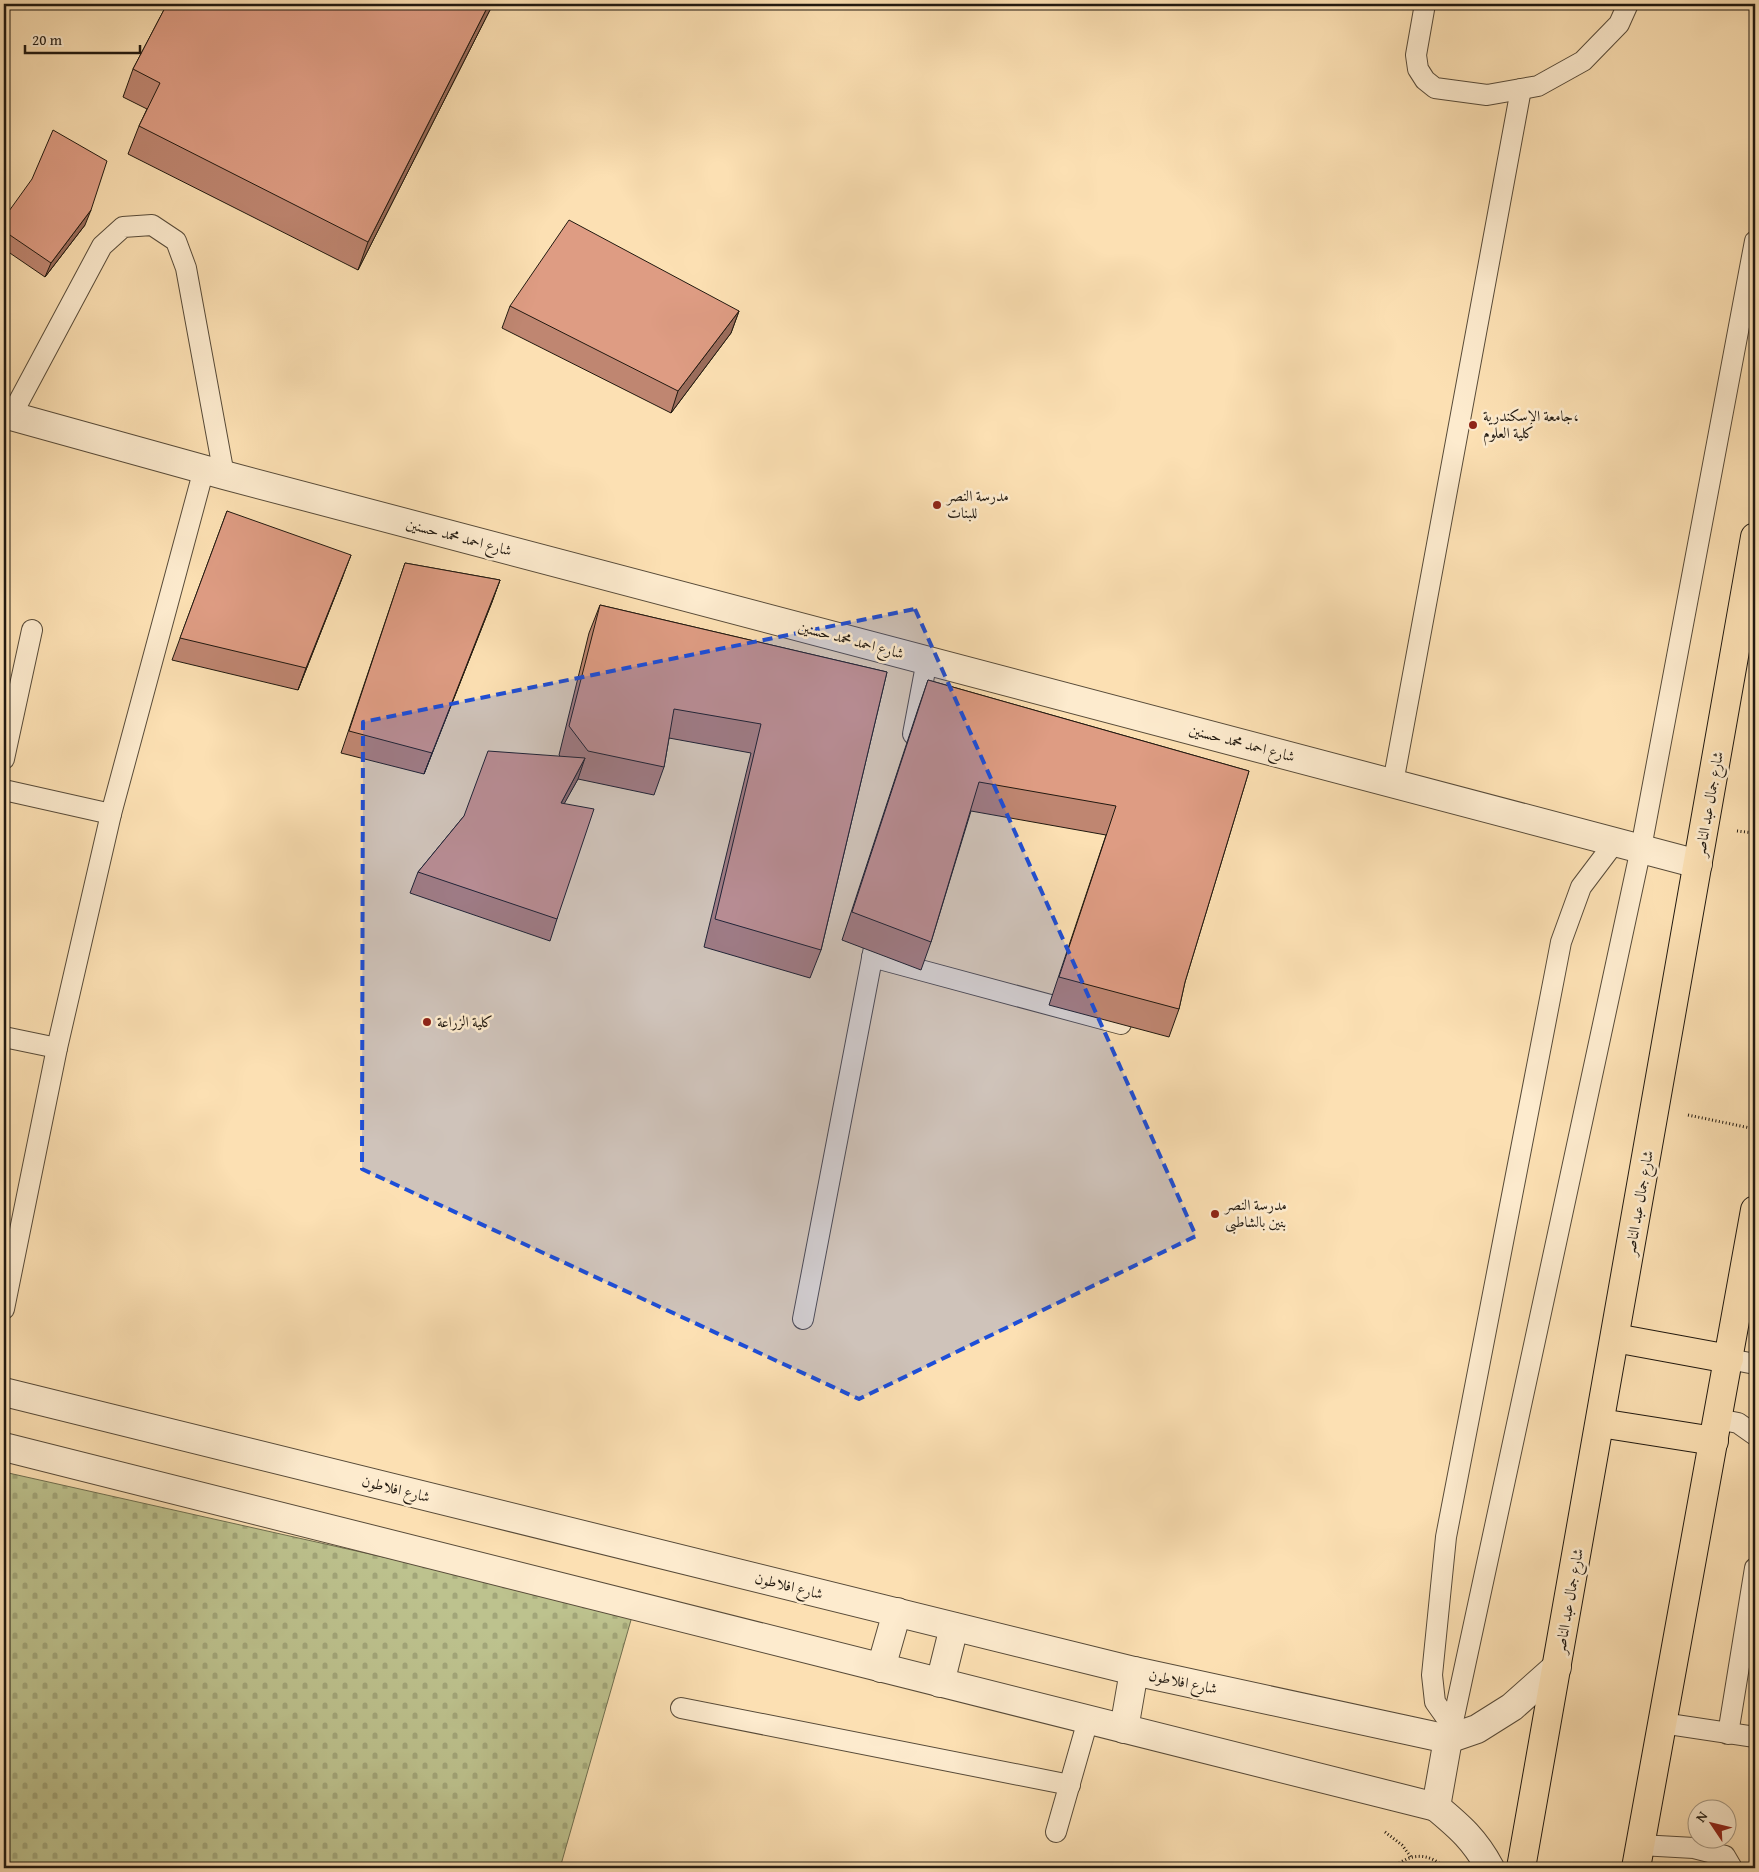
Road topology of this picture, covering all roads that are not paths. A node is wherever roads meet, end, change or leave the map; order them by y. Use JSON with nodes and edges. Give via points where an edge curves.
{"nodes":[{"id":1,"x":1425,"y":4,"type":"edge"},
{"id":2,"x":1628,"y":4,"type":"edge"},
{"id":3,"x":1520,"y":89,"type":"junction"},
{"id":4,"x":1755,"y":241,"type":"edge"},
{"id":5,"x":7,"y":415,"type":"edge"},
{"id":6,"x":214,"y":472,"type":"junction"},
{"id":7,"x":1755,"y":537,"type":"edge"},
{"id":8,"x":32,"y":630,"type":"dead end"},
{"id":9,"x":927,"y":660,"type":"junction"},
{"id":10,"x":909,"y":756,"type":"edge"},
{"id":11,"x":4,"y":759,"type":"edge"},
{"id":12,"x":1393,"y":783,"type":"junction"},
{"id":13,"x":4,"y":790,"type":"edge"},
{"id":14,"x":111,"y":814,"type":"junction"},
{"id":15,"x":1628,"y":845,"type":"junction"},
{"id":16,"x":1698,"y":864,"type":"junction"},
{"id":17,"x":881,"y":909,"type":"edge"},
{"id":18,"x":872,"y":957,"type":"junction"},
{"id":19,"x":1141,"y":1030,"type":"edge"},
{"id":20,"x":4,"y":1037,"type":"edge"},
{"id":21,"x":57,"y":1048,"type":"junction"},
{"id":22,"x":1755,"y":1210,"type":"edge"},
{"id":23,"x":4,"y":1309,"type":"edge"},
{"id":24,"x":803,"y":1319,"type":"dead end"},
{"id":25,"x":1615,"y":1338,"type":"junction"},
{"id":26,"x":1729,"y":1359,"type":"junction"},
{"id":27,"x":1755,"y":1364,"type":"edge"},
{"id":28,"x":4,"y":1392,"type":"edge"},
{"id":29,"x":1600,"y":1423,"type":"junction"},
{"id":30,"x":1716,"y":1430,"type":"junction"},
{"id":31,"x":1755,"y":1435,"type":"edge"},
{"id":32,"x":4,"y":1447,"type":"edge"},
{"id":33,"x":1755,"y":1568,"type":"edge"},
{"id":34,"x":896,"y":1612,"type":"junction"},
{"id":35,"x":954,"y":1627,"type":"junction"},
{"id":36,"x":1557,"y":1666,"type":"junction"},
{"id":37,"x":881,"y":1668,"type":"junction"},
{"id":38,"x":1134,"y":1671,"type":"junction"},
{"id":39,"x":940,"y":1683,"type":"junction"},
{"id":40,"x":681,"y":1708,"type":"dead end"},
{"id":41,"x":1088,"y":1720,"type":"junction"},
{"id":42,"x":1662,"y":1723,"type":"junction"},
{"id":43,"x":1124,"y":1729,"type":"junction"},
{"id":44,"x":1450,"y":1733,"type":"junction"},
{"id":45,"x":1728,"y":1734,"type":"junction"},
{"id":46,"x":1755,"y":1738,"type":"edge"},
{"id":47,"x":1070,"y":1785,"type":"junction"},
{"id":48,"x":1436,"y":1807,"type":"junction"},
{"id":49,"x":1056,"y":1832,"type":"dead end"},
{"id":50,"x":1638,"y":1857,"type":"edge"},
{"id":51,"x":1490,"y":1868,"type":"edge"},
{"id":52,"x":1521,"y":1868,"type":"edge"},
{"id":53,"x":1732,"y":1868,"type":"edge"}],
"edges":[{"from":1,"to":3,"type":"lane","via":[[1416,55],[1418,68],[1425,80],[1435,88],[1487,95]]},
{"from":2,"to":3,"type":"lane","via":[[1619,24],[1584,61],[1538,86]]},
{"from":3,"to":12,"type":"lane"},
{"from":4,"to":15,"type":"lane"},
{"from":5,"to":6,"type":"street","name":"شارع احمد محمد حسنين"},
{"from":5,"to":6,"type":"lane","via":[[102,246],[123,227],[152,225],[176,241],[186,268]]},
{"from":6,"to":9,"type":"street","name":"شارع احمد محمد حسنين"},
{"from":6,"to":14,"type":"lane"},
{"from":7,"to":16,"type":"main road","name":"شارع جمال عبد الناصر"},
{"from":8,"to":11,"type":"lane"},
{"from":9,"to":10,"type":"lane"},
{"from":9,"to":12,"type":"street","name":"شارع احمد محمد حسنين"},
{"from":12,"to":15,"type":"street","name":"شارع احمد محمد حسنين"},
{"from":13,"to":14,"type":"lane"},
{"from":14,"to":21,"type":"lane"},
{"from":15,"to":16,"type":"street","name":"شارع احمد محمد حسنين"},
{"from":15,"to":44,"type":"lane"},
{"from":15,"to":44,"type":"lane","via":[[1581,887],[1561,942],[1446,1537],[1432,1675],[1435,1702]]},
{"from":16,"to":25,"type":"main road","name":"شارع جمال عبد الناصر"},
{"from":17,"to":18,"type":"lane"},
{"from":18,"to":19,"type":"lane"},
{"from":18,"to":24,"type":"lane"},
{"from":20,"to":21,"type":"lane"},
{"from":21,"to":23,"type":"lane"},
{"from":22,"to":26,"type":"main road"},
{"from":25,"to":26,"type":"main road"},
{"from":25,"to":29,"type":"main road","name":"شارع جمال عبد الناصر"},
{"from":26,"to":27,"type":"lane"},
{"from":26,"to":30,"type":"main road"},
{"from":28,"to":34,"type":"street","name":"شارع افلاطون"},
{"from":29,"to":30,"type":"main road"},
{"from":29,"to":36,"type":"main road","name":"شارع جمال عبد الناصر"},
{"from":30,"to":31,"type":"lane","via":[[1738,1423]]},
{"from":30,"to":42,"type":"main road"},
{"from":32,"to":37,"type":"street"},
{"from":33,"to":45,"type":"lane"},
{"from":34,"to":35,"type":"street","name":"شارع افلاطون"},
{"from":34,"to":37,"type":"street"},
{"from":35,"to":38,"type":"street","name":"شارع افلاطون"},
{"from":35,"to":39,"type":"street"},
{"from":36,"to":44,"type":"street","via":[[1512,1707],[1477,1729]]},
{"from":36,"to":52,"type":"main road","name":"شارع جمال عبد الناصر"},
{"from":37,"to":39,"type":"street"},
{"from":38,"to":43,"type":"street"},
{"from":38,"to":44,"type":"street","name":"شارع افلاطون"},
{"from":39,"to":41,"type":"street"},
{"from":40,"to":47,"type":"lane"},
{"from":41,"to":43,"type":"street"},
{"from":41,"to":47,"type":"lane"},
{"from":42,"to":45,"type":"lane"},
{"from":42,"to":50,"type":"main road"},
{"from":43,"to":48,"type":"street"},
{"from":44,"to":48,"type":"street"},
{"from":45,"to":46,"type":"lane"},
{"from":47,"to":49,"type":"lane"},
{"from":48,"to":51,"type":"street","via":[[1463,1829]]},
{"from":50,"to":53,"type":"lane","via":[[1694,1848],[1725,1856]]}]}
